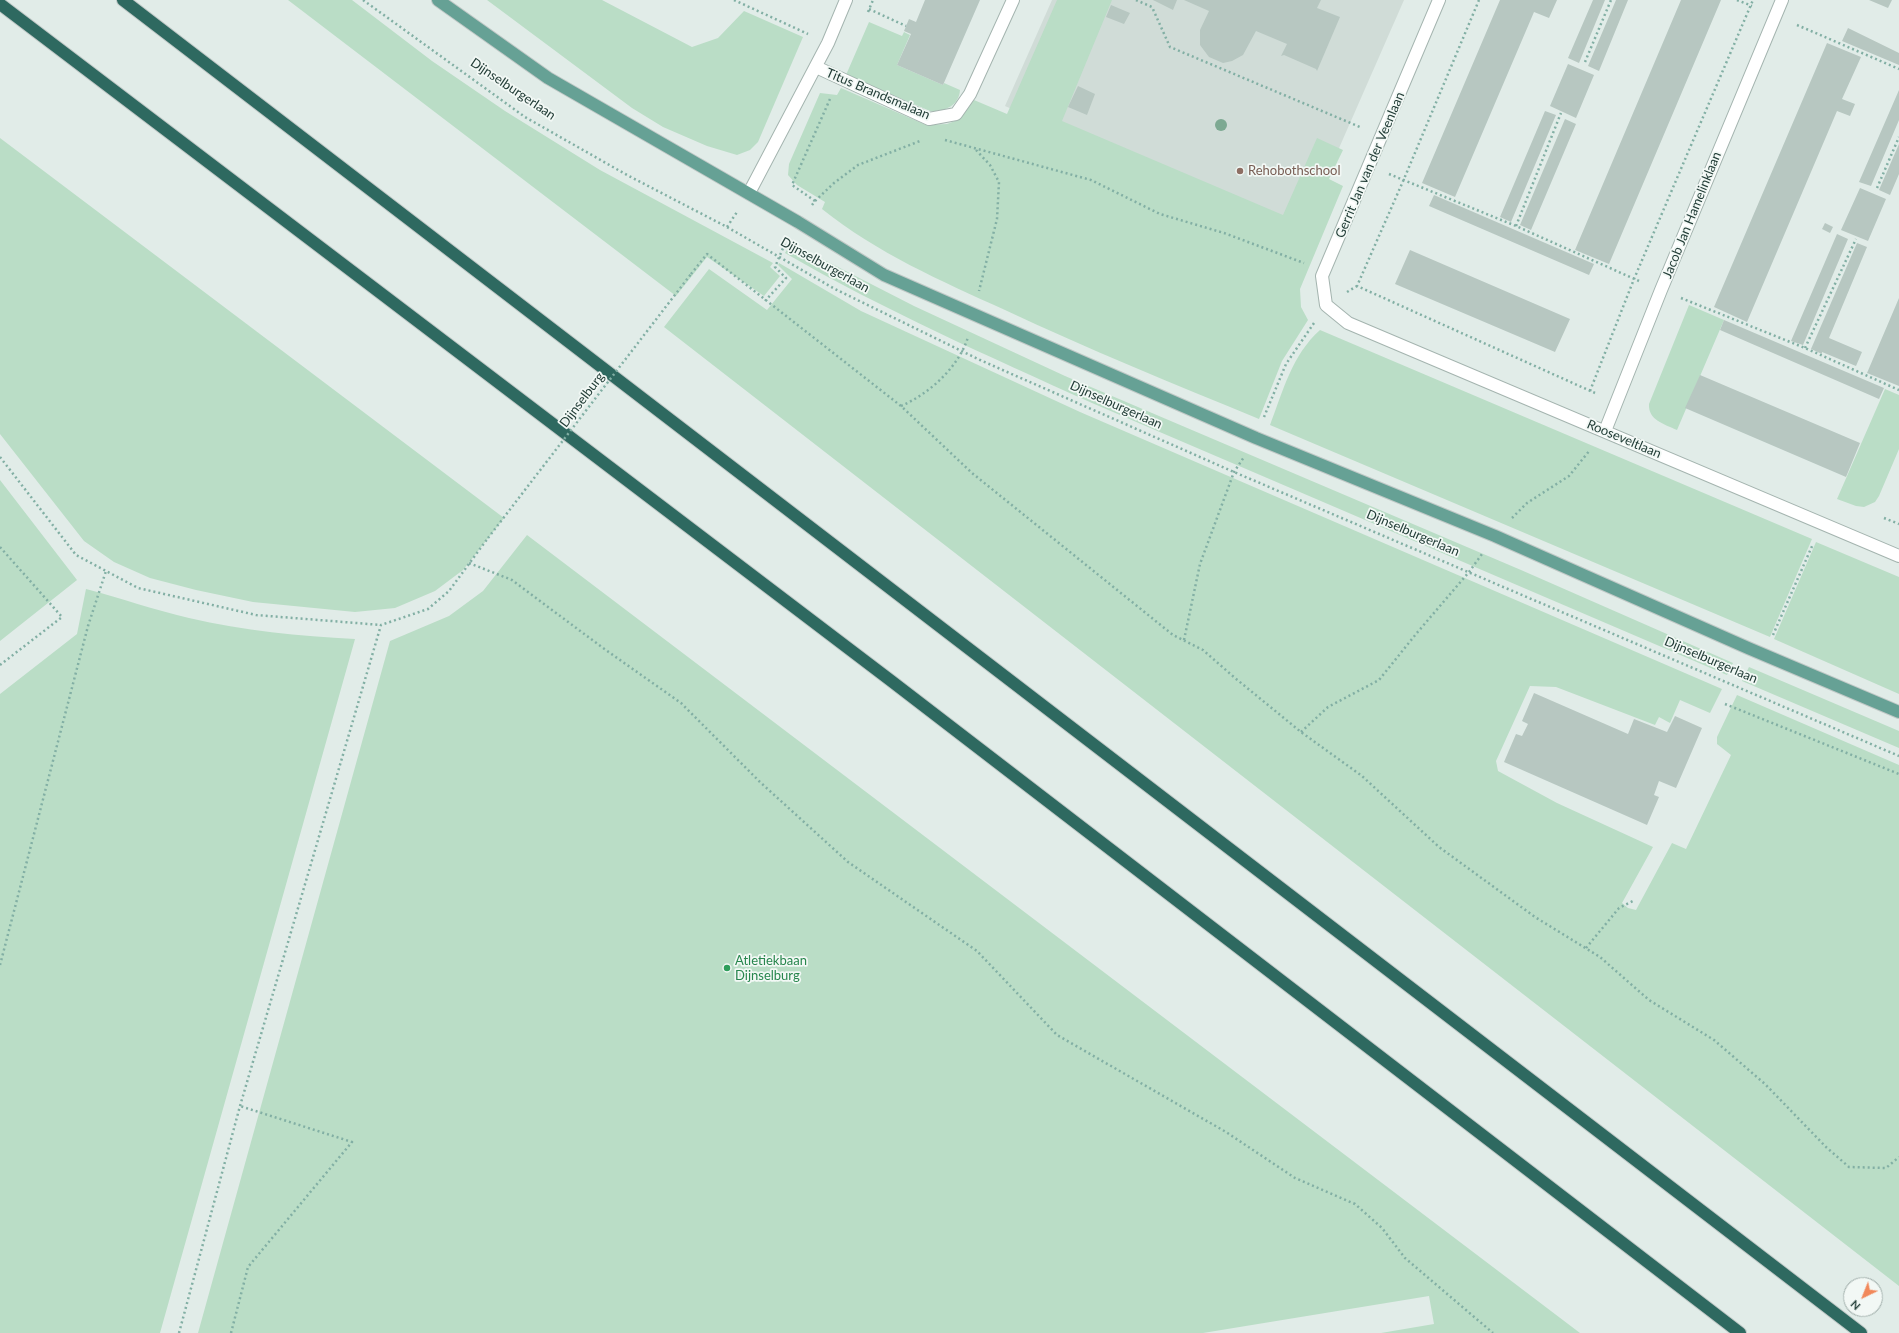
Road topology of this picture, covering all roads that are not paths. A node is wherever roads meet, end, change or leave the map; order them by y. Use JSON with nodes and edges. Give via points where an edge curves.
{"nodes":[{"id":1,"x":123,"y":0,"type":"edge"},
{"id":2,"x":438,"y":0,"type":"edge"},
{"id":3,"x":846,"y":0,"type":"edge"},
{"id":4,"x":1013,"y":0,"type":"edge"},
{"id":5,"x":1439,"y":0,"type":"edge"},
{"id":6,"x":1782,"y":0,"type":"edge"},
{"id":7,"x":0,"y":4,"type":"edge"},
{"id":8,"x":816,"y":67,"type":"junction"},
{"id":9,"x":749,"y":193,"type":"junction"},
{"id":10,"x":1348,"y":323,"type":"joint"},
{"id":11,"x":1605,"y":431,"type":"junction"},
{"id":12,"x":1897,"y":551,"type":"edge"},
{"id":13,"x":1899,"y":712,"type":"edge"},
{"id":14,"x":1740,"y":1333,"type":"edge"},
{"id":15,"x":1860,"y":1333,"type":"edge"}],
"edges":[{"from":1,"to":15,"type":"highway"},
{"from":2,"to":9,"type":"main road","name":"Dijnselburgerlaan","via":[[548,78]]},
{"from":3,"to":8,"type":"street","name":"Titus Brandsmalaan"},
{"from":4,"to":8,"type":"street","name":"Titus Brandsmalaan","via":[[970,94],[956,114],[930,119]]},
{"from":5,"to":10,"type":"street","name":"Gerrit Jan van der Veenlaan","via":[[1322,276],[1326,305]]},
{"from":6,"to":11,"type":"street","name":"Jacob Jan Hamelinklaan"},
{"from":7,"to":14,"type":"highway","via":[[897,685]]},
{"from":8,"to":9,"type":"street","name":"Titus Brandsmalaan"},
{"from":9,"to":13,"type":"main road","name":"Dijnselburgerlaan","via":[[884,275],[1256,438],[1495,536]]},
{"from":10,"to":11,"type":"street","name":"Rooseveltlaan"},
{"from":11,"to":12,"type":"street","name":"Rooseveltlaan","via":[[1822,524]]}]}
